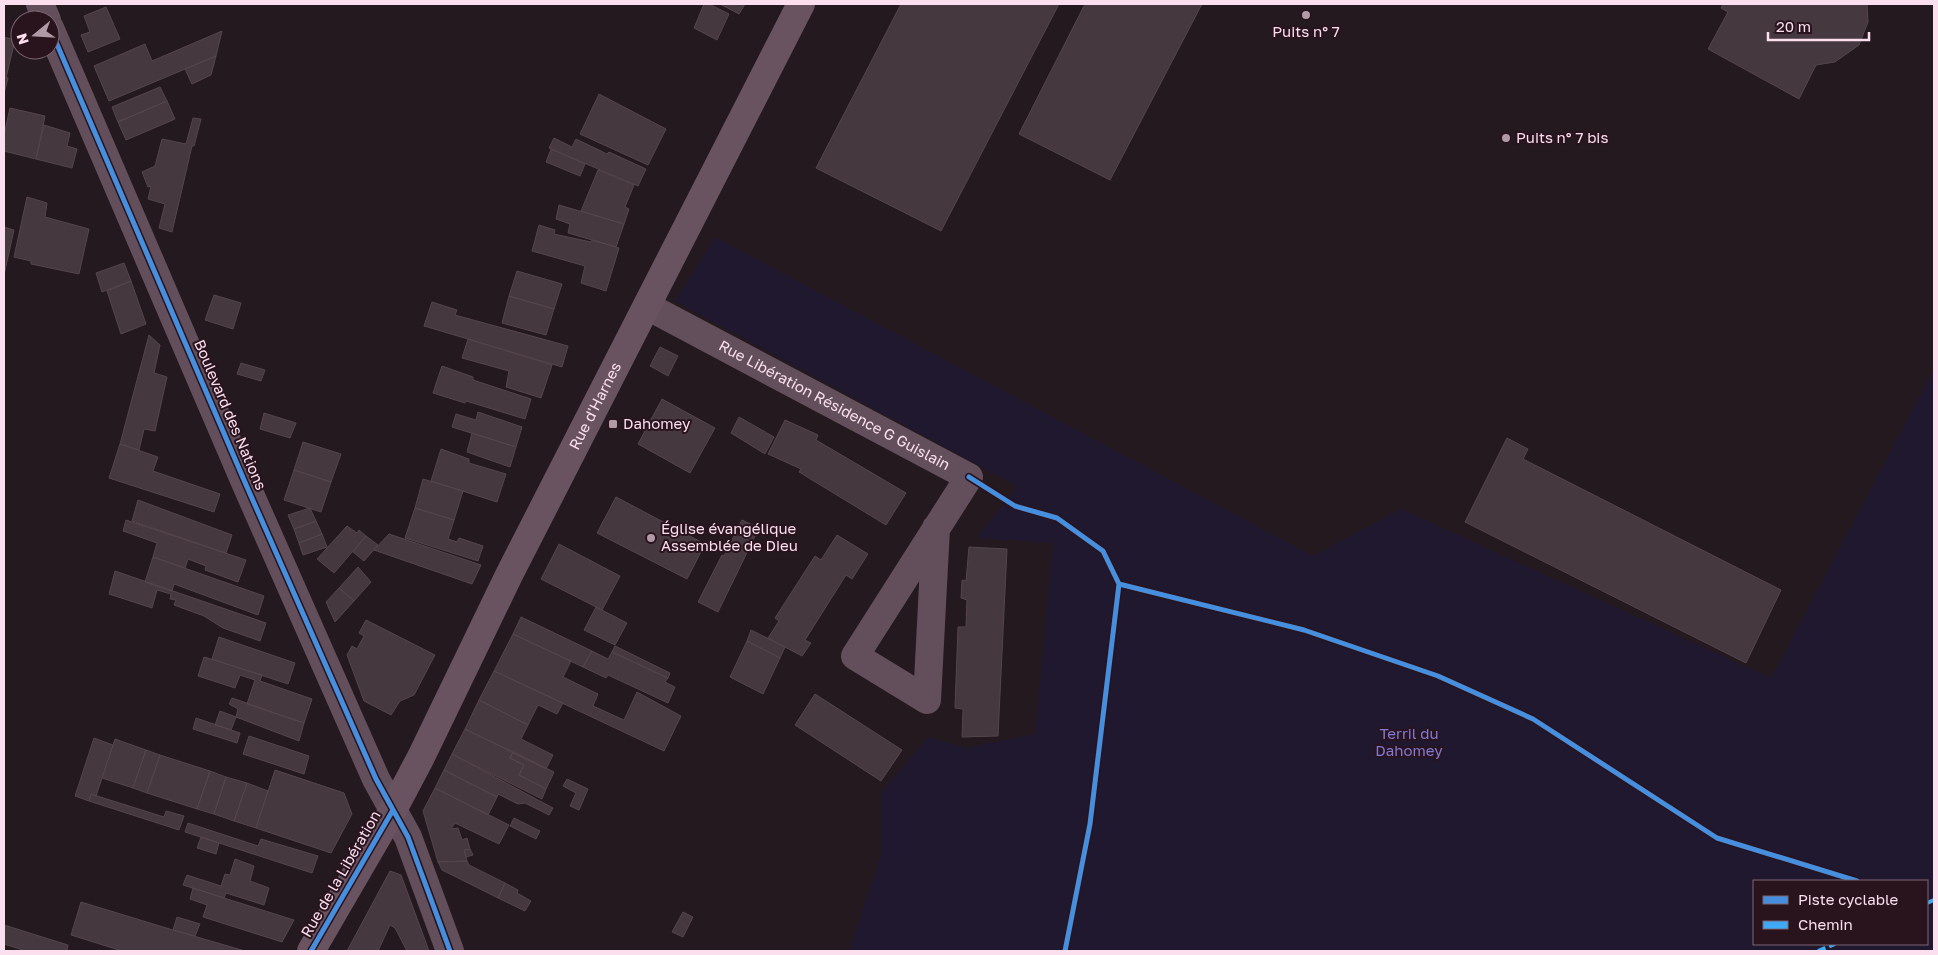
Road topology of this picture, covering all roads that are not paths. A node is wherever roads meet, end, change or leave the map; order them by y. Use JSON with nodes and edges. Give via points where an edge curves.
{"nodes":[{"id":1,"x":801,"y":4,"type":"edge"},
{"id":2,"x":60,"y":51,"type":"edge"},
{"id":3,"x":647,"y":306,"type":"junction"},
{"id":4,"x":936,"y":528,"type":"junction"},
{"id":5,"x":393,"y":810,"type":"junction"},
{"id":6,"x":311,"y":951,"type":"edge"},
{"id":7,"x":450,"y":951,"type":"edge"}],
"edges":[{"from":1,"to":3,"type":"main road","name":"Rue d'Harnes"},
{"from":2,"to":5,"type":"street","name":"Boulevard des Nations","via":[[247,487],[376,779]]},
{"from":3,"to":4,"type":"street","name":"Rue Libération Résidence G Guislain","via":[[969,477]]},
{"from":3,"to":5,"type":"main road","name":"Rue d'Harnes"},
{"from":4,"to":4,"type":"street","name":"Rue Libération Résidence G Guislain","via":[[935,538],[927,700],[855,656]]},
{"from":5,"to":6,"type":"main road","name":"Rue de la Libération"},
{"from":5,"to":7,"type":"street","name":"Boulevard des Nations","via":[[408,838]]}]}
